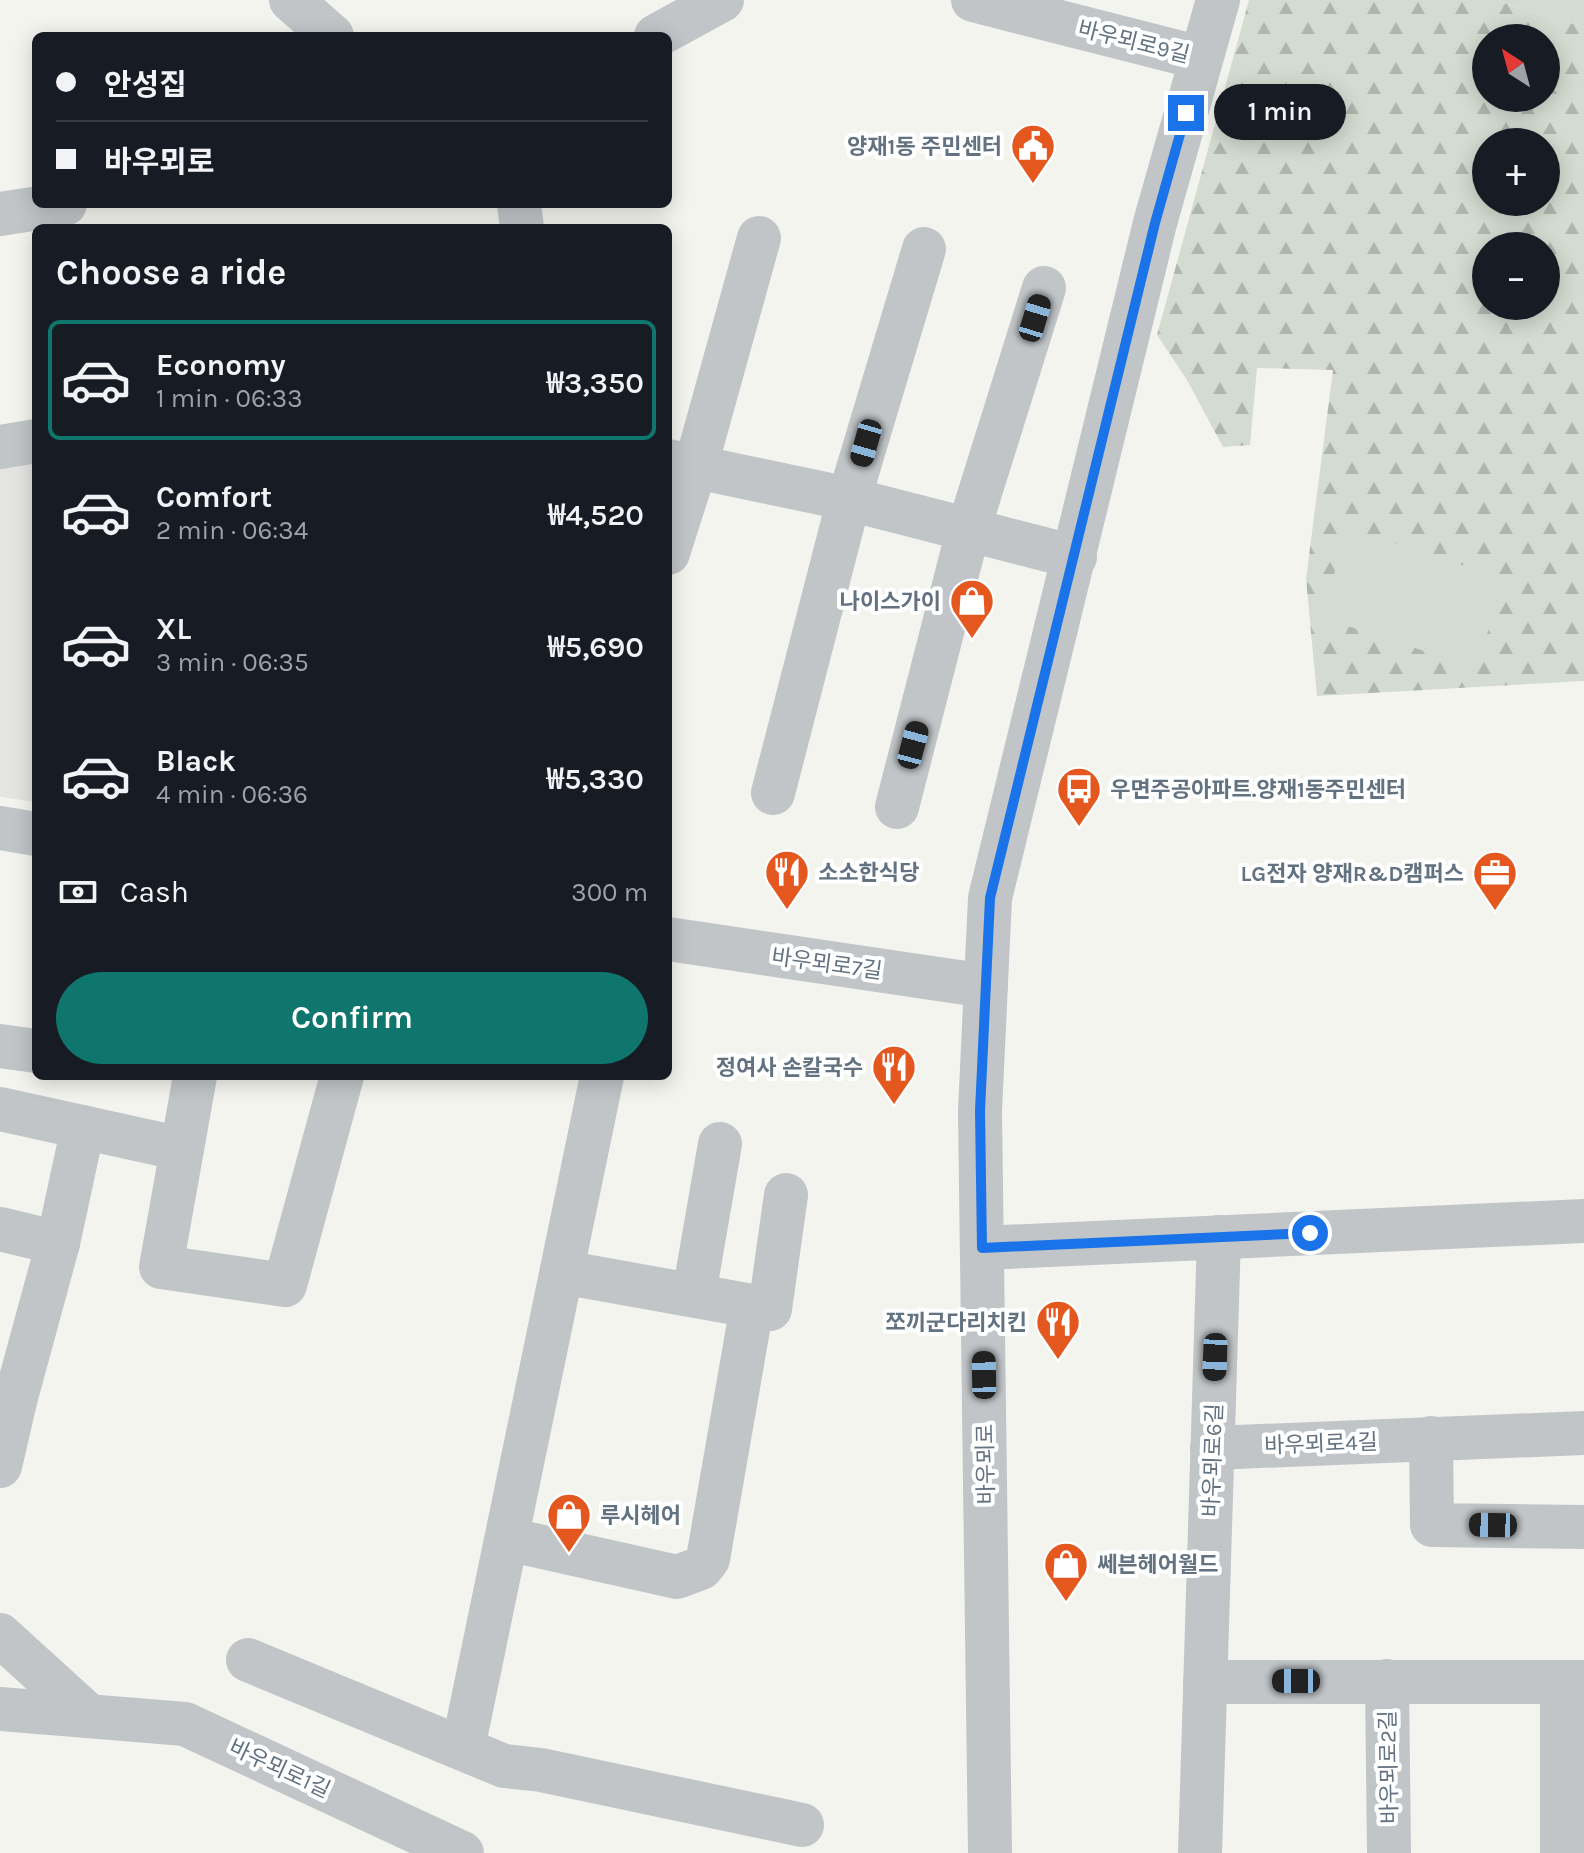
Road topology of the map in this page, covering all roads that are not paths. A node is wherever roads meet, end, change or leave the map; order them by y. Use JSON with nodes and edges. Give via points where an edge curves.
{"nodes":[{"id":1,"x":291,"y":0,"type":"edge"},
{"id":2,"x":722,"y":0,"type":"edge"},
{"id":3,"x":973,"y":0,"type":"edge"},
{"id":4,"x":1218,"y":0,"type":"edge"},
{"id":5,"x":654,"y":23,"type":"edge"},
{"id":6,"x":327,"y":32,"type":"edge"},
{"id":7,"x":1201,"y":58,"type":"junction"},
{"id":8,"x":39,"y":208,"type":"edge"},
{"id":9,"x":0,"y":214,"type":"edge"},
{"id":10,"x":759,"y":238,"type":"dead end"},
{"id":11,"x":924,"y":249,"type":"dead end"},
{"id":12,"x":1044,"y":288,"type":"dead end"},
{"id":13,"x":32,"y":442,"type":"edge"},
{"id":14,"x":0,"y":447,"type":"edge"},
{"id":15,"x":682,"y":463,"type":"edge"},
{"id":16,"x":849,"y":499,"type":"junction"},
{"id":17,"x":672,"y":527,"type":"edge"},
{"id":18,"x":968,"y":531,"type":"junction"},
{"id":19,"x":1075,"y":557,"type":"junction"},
{"id":20,"x":773,"y":793,"type":"dead end"},
{"id":21,"x":897,"y":807,"type":"dead end"},
{"id":22,"x":0,"y":828,"type":"edge"},
{"id":23,"x":32,"y":833,"type":"edge"},
{"id":24,"x":672,"y":940,"type":"edge"},
{"id":25,"x":986,"y":986,"type":"junction"},
{"id":26,"x":0,"y":1046,"type":"edge"},
{"id":27,"x":32,"y":1050,"type":"edge"},
{"id":28,"x":194,"y":1080,"type":"edge"},
{"id":29,"x":341,"y":1080,"type":"edge"},
{"id":30,"x":601,"y":1080,"type":"edge"},
{"id":31,"x":0,"y":1109,"type":"edge"},
{"id":32,"x":83,"y":1127,"type":"junction"},
{"id":33,"x":720,"y":1144,"type":"dead end"},
{"id":34,"x":182,"y":1149,"type":"junction"},
{"id":35,"x":786,"y":1195,"type":"dead end"},
{"id":36,"x":1584,"y":1221,"type":"edge"},
{"id":37,"x":0,"y":1229,"type":"edge"},
{"id":38,"x":1219,"y":1237,"type":"junction"},
{"id":39,"x":58,"y":1243,"type":"junction"},
{"id":40,"x":982,"y":1248,"type":"junction"},
{"id":41,"x":562,"y":1272,"type":"junction"},
{"id":42,"x":694,"y":1294,"type":"junction"},
{"id":43,"x":752,"y":1306,"type":"junction"},
{"id":44,"x":8,"y":1398,"type":"edge"},
{"id":45,"x":1584,"y":1433,"type":"edge"},
{"id":46,"x":1431,"y":1438,"type":"junction"},
{"id":47,"x":1212,"y":1448,"type":"junction"},
{"id":48,"x":0,"y":1466,"type":"edge"},
{"id":49,"x":1584,"y":1527,"type":"edge"},
{"id":50,"x":507,"y":1539,"type":"junction"},
{"id":51,"x":0,"y":1635,"type":"edge"},
{"id":52,"x":248,"y":1660,"type":"dead end"},
{"id":53,"x":1387,"y":1681,"type":"junction"},
{"id":54,"x":1205,"y":1682,"type":"junction"},
{"id":55,"x":1573,"y":1682,"type":"edge"},
{"id":56,"x":0,"y":1709,"type":"edge"},
{"id":57,"x":89,"y":1716,"type":"junction"},
{"id":58,"x":463,"y":1748,"type":"junction"},
{"id":59,"x":802,"y":1825,"type":"dead end"},
{"id":60,"x":462,"y":1853,"type":"edge"},
{"id":61,"x":990,"y":1853,"type":"edge"},
{"id":62,"x":1200,"y":1853,"type":"edge"},
{"id":63,"x":1389,"y":1853,"type":"edge"},
{"id":64,"x":1562,"y":1853,"type":"edge"}],
"edges":[{"from":1,"to":6,"type":"street"},
{"from":2,"to":5,"type":"street"},
{"from":3,"to":7,"type":"street","name":"바우뫼로9길"},
{"from":4,"to":7,"type":"street","name":"바우뫼로"},
{"from":7,"to":19,"type":"street","name":"바우뫼로","via":[[1155,223]]},
{"from":8,"to":9,"type":"street"},
{"from":10,"to":15,"type":"street"},
{"from":11,"to":16,"type":"street"},
{"from":12,"to":18,"type":"street"},
{"from":13,"to":14,"type":"street"},
{"from":15,"to":16,"type":"street"},
{"from":15,"to":17,"type":"street"},
{"from":16,"to":18,"type":"street"},
{"from":16,"to":20,"type":"street"},
{"from":18,"to":19,"type":"street"},
{"from":18,"to":21,"type":"street"},
{"from":19,"to":25,"type":"street","name":"바우뫼로","via":[[990,898]]},
{"from":22,"to":23,"type":"street"},
{"from":24,"to":25,"type":"street","name":"바우뫼로7길"},
{"from":25,"to":40,"type":"street","name":"바우뫼로","via":[[980,1111]]},
{"from":26,"to":27,"type":"street"},
{"from":28,"to":34,"type":"street"},
{"from":29,"to":34,"type":"street","via":[[285,1285],[161,1267]]},
{"from":30,"to":41,"type":"street"},
{"from":31,"to":32,"type":"street"},
{"from":32,"to":34,"type":"street"},
{"from":32,"to":39,"type":"street"},
{"from":33,"to":42,"type":"street"},
{"from":35,"to":43,"type":"street","via":[[770,1309]]},
{"from":36,"to":38,"type":"street"},
{"from":37,"to":39,"type":"street"},
{"from":38,"to":40,"type":"street"},
{"from":38,"to":47,"type":"street","name":"바우뫼로6길"},
{"from":39,"to":44,"type":"street"},
{"from":40,"to":61,"type":"street","name":"바우뫼로"},
{"from":41,"to":42,"type":"street"},
{"from":41,"to":50,"type":"street"},
{"from":42,"to":43,"type":"street"},
{"from":43,"to":50,"type":"street","via":[[708,1559],[701,1568],[677,1577]]},
{"from":44,"to":48,"type":"street"},
{"from":45,"to":46,"type":"street","name":"바우뫼로4길"},
{"from":46,"to":47,"type":"street","name":"바우뫼로4길"},
{"from":46,"to":49,"type":"street","via":[[1432,1525]]},
{"from":47,"to":54,"type":"street","name":"바우뫼로6길"},
{"from":50,"to":58,"type":"street"},
{"from":51,"to":57,"type":"street"},
{"from":52,"to":58,"type":"street"},
{"from":53,"to":54,"type":"street"},
{"from":53,"to":55,"type":"street"},
{"from":53,"to":63,"type":"street","name":"바우뫼로2길"},
{"from":54,"to":62,"type":"street","name":"바우뫼로6길"},
{"from":55,"to":64,"type":"street"},
{"from":56,"to":57,"type":"street","name":"바우뫼로1길"},
{"from":57,"to":60,"type":"street","name":"바우뫼로1길","via":[[185,1724]]},
{"from":58,"to":59,"type":"street","via":[[504,1766]]}]}
